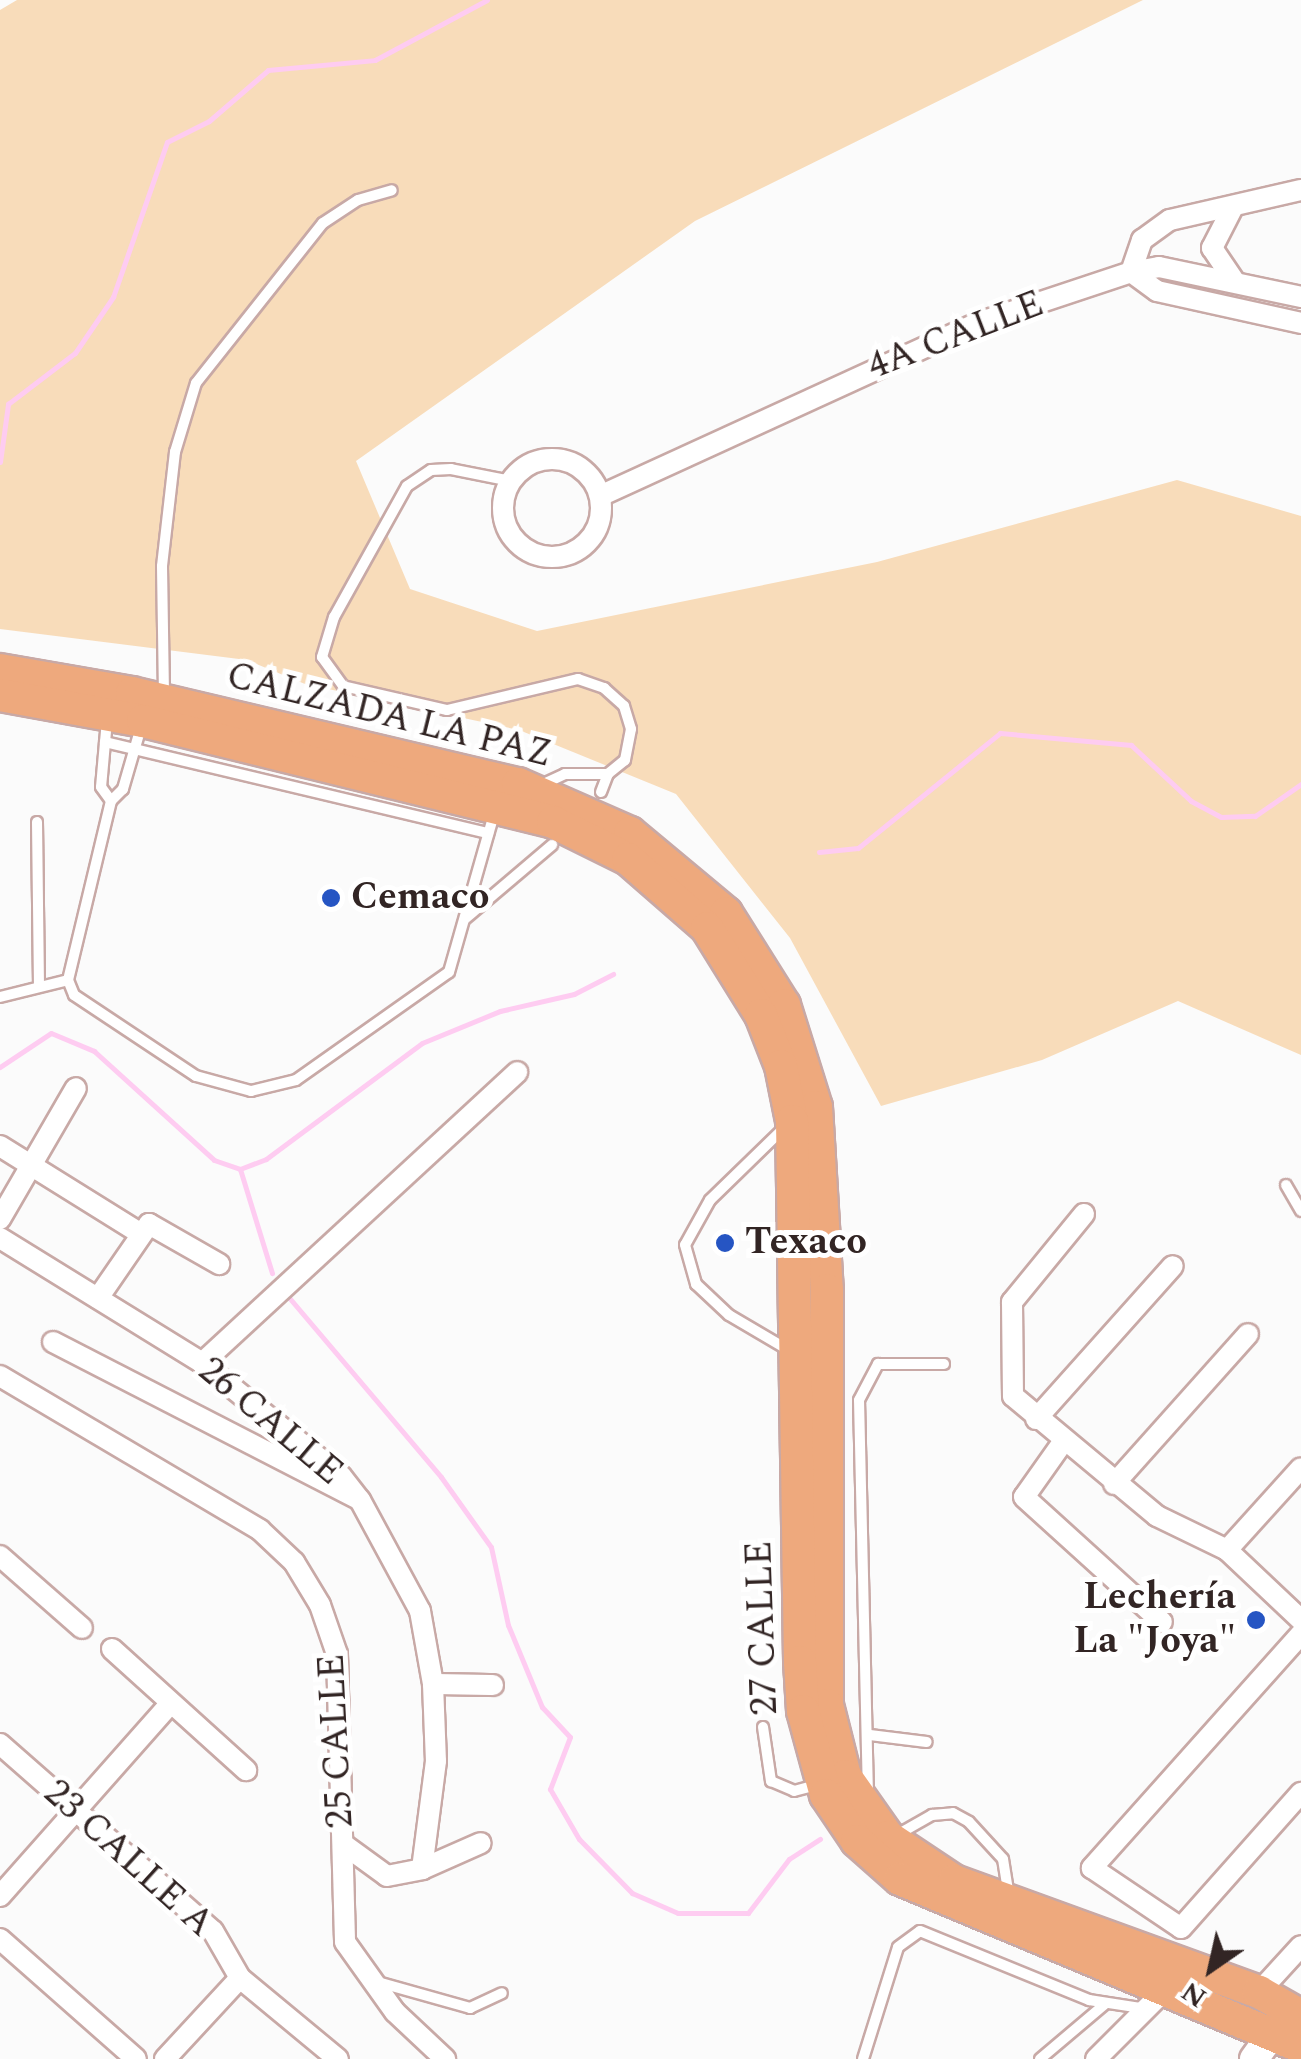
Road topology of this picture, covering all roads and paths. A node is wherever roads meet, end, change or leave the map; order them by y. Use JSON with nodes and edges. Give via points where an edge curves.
{"nodes":[{"id":1,"x":392,"y":190,"type":"dead end"},
{"id":2,"x":1301,"y":190,"type":"edge"},
{"id":3,"x":1232,"y":209,"type":"junction"},
{"id":4,"x":1130,"y":272,"type":"junction"},
{"id":5,"x":1234,"y":281,"type":"junction"},
{"id":6,"x":1301,"y":298,"type":"edge"},
{"id":7,"x":1301,"y":324,"type":"edge"},
{"id":8,"x":511,"y":480,"type":"junction"},
{"id":9,"x":600,"y":496,"type":"junction"},
{"id":10,"x":0,"y":670,"type":"edge"},
{"id":11,"x":0,"y":695,"type":"edge"},
{"id":12,"x":147,"y":723,"type":"junction"},
{"id":13,"x":106,"y":728,"type":"junction"},
{"id":14,"x":608,"y":774,"type":"junction"},
{"id":15,"x":533,"y":790,"type":"junction"},
{"id":16,"x":601,"y":792,"type":"dead end"},
{"id":17,"x":111,"y":800,"type":"junction"},
{"id":18,"x":492,"y":820,"type":"junction"},
{"id":19,"x":37,"y":822,"type":"dead end"},
{"id":20,"x":552,"y":845,"type":"dead end"},
{"id":21,"x":465,"y":918,"type":"junction"},
{"id":22,"x":717,"y":921,"type":"junction"},
{"id":23,"x":68,"y":980,"type":"junction"},
{"id":24,"x":38,"y":984,"type":"junction"},
{"id":25,"x":0,"y":997,"type":"edge"},
{"id":26,"x":517,"y":1072,"type":"dead end"},
{"id":27,"x":76,"y":1088,"type":"dead end"},
{"id":28,"x":792,"y":1121,"type":"junction"},
{"id":29,"x":0,"y":1146,"type":"edge"},
{"id":30,"x":28,"y":1164,"type":"junction"},
{"id":31,"x":1286,"y":1186,"type":"dead end"},
{"id":32,"x":1301,"y":1211,"type":"edge"},
{"id":33,"x":1084,"y":1214,"type":"dead end"},
{"id":34,"x":0,"y":1219,"type":"edge"},
{"id":35,"x":140,"y":1234,"type":"junction"},
{"id":36,"x":0,"y":1238,"type":"edge"},
{"id":37,"x":219,"y":1264,"type":"dead end"},
{"id":38,"x":1173,"y":1266,"type":"dead end"},
{"id":39,"x":98,"y":1298,"type":"junction"},
{"id":40,"x":1248,"y":1334,"type":"dead end"},
{"id":41,"x":54,"y":1342,"type":"dead end"},
{"id":42,"x":798,"y":1356,"type":"junction"},
{"id":43,"x":202,"y":1363,"type":"junction"},
{"id":44,"x":944,"y":1364,"type":"dead end"},
{"id":45,"x":0,"y":1376,"type":"edge"},
{"id":46,"x":858,"y":1400,"type":"junction"},
{"id":47,"x":825,"y":1408,"type":"junction"},
{"id":48,"x":1036,"y":1419,"type":"junction"},
{"id":49,"x":1063,"y":1442,"type":"junction"},
{"id":50,"x":1301,"y":1468,"type":"edge"},
{"id":51,"x":1114,"y":1484,"type":"junction"},
{"id":52,"x":360,"y":1500,"type":"junction"},
{"id":53,"x":1228,"y":1550,"type":"junction"},
{"id":54,"x":1,"y":1559,"type":"edge"},
{"id":55,"x":1301,"y":1620,"type":"edge"},
{"id":56,"x":1162,"y":1622,"type":"dead end"},
{"id":57,"x":82,"y":1628,"type":"dead end"},
{"id":58,"x":1301,"y":1634,"type":"edge"},
{"id":59,"x":112,"y":1649,"type":"dead end"},
{"id":60,"x":434,"y":1684,"type":"junction"},
{"id":61,"x":494,"y":1686,"type":"dead end"},
{"id":62,"x":170,"y":1704,"type":"junction"},
{"id":63,"x":763,"y":1726,"type":"dead end"},
{"id":64,"x":870,"y":1736,"type":"junction"},
{"id":65,"x":927,"y":1742,"type":"dead end"},
{"id":66,"x":0,"y":1744,"type":"edge"},
{"id":67,"x":246,"y":1770,"type":"dead end"},
{"id":68,"x":822,"y":1783,"type":"junction"},
{"id":69,"x":1301,"y":1793,"type":"edge"},
{"id":70,"x":76,"y":1810,"type":"junction"},
{"id":71,"x":864,"y":1810,"type":"junction"},
{"id":72,"x":890,"y":1839,"type":"junction"},
{"id":73,"x":481,"y":1843,"type":"dead end"},
{"id":74,"x":343,"y":1844,"type":"junction"},
{"id":75,"x":422,"y":1869,"type":"junction"},
{"id":76,"x":0,"y":1896,"type":"edge"},
{"id":77,"x":1009,"y":1901,"type":"junction"},
{"id":78,"x":0,"y":1939,"type":"edge"},
{"id":79,"x":1301,"y":1946,"type":"edge"},
{"id":80,"x":240,"y":1978,"type":"junction"},
{"id":81,"x":368,"y":1980,"type":"junction"},
{"id":82,"x":502,"y":1993,"type":"dead end"},
{"id":83,"x":1158,"y":1998,"type":"junction"},
{"id":84,"x":1104,"y":2005,"type":"junction"},
{"id":85,"x":1288,"y":2026,"type":"edge"},
{"id":86,"x":136,"y":2059,"type":"edge"},
{"id":87,"x":166,"y":2059,"type":"edge"},
{"id":88,"x":338,"y":2059,"type":"edge"},
{"id":89,"x":445,"y":2059,"type":"edge"},
{"id":90,"x":864,"y":2059,"type":"edge"},
{"id":91,"x":1040,"y":2059,"type":"edge"},
{"id":92,"x":1096,"y":2059,"type":"edge"},
{"id":93,"x":1254,"y":2059,"type":"edge"}],
"edges":[{"from":1,"to":12,"type":"lane","via":[[358,200],[323,223],[196,384],[176,452]]},
{"from":2,"to":3,"type":"street"},
{"from":3,"to":4,"type":"street","via":[[1155,228],[1142,240]]},
{"from":3,"to":5,"type":"street","via":[[1212,248]]},
{"from":4,"to":5,"type":"street","name":"4A CALLE","via":[[1159,267]]},
{"from":4,"to":7,"type":"street","via":[[1157,291]]},
{"from":4,"to":9,"type":"street","name":"4A CALLE","via":[[975,324]]},
{"from":5,"to":6,"type":"street","name":"4A CALLE"},
{"from":8,"to":9,"type":"street","via":[[536,461],[568,461],[594,481]]},
{"from":8,"to":9,"type":"street","via":[[504,496],[507,527],[516,541],[544,556],[589,542],[602,512]]},
{"from":8,"to":14,"type":"lane","via":[[432,470],[407,486],[322,642],[325,670],[370,696],[447,710],[578,679],[604,688],[624,706],[631,729],[624,760]]},
{"from":10,"to":12,"type":"main road","name":"CALZADA LA PAZ"},
{"from":11,"to":13,"type":"main road","name":"CALZADA LA PAZ"},
{"from":12,"to":13,"type":"main road","name":"CALZADA LA PAZ"},
{"from":12,"to":15,"type":"main road","name":"CALZADA LA PAZ"},
{"from":12,"to":17,"type":"lane","via":[[123,789]]},
{"from":12,"to":18,"type":"main road","name":"CALZADA LA PAZ","via":[[186,746]]},
{"from":13,"to":17,"type":"lane","via":[[101,787]]},
{"from":14,"to":15,"type":"lane","via":[[556,776]]},
{"from":14,"to":16,"type":"lane"},
{"from":15,"to":22,"type":"main road","name":"CALZADA LA PAZ","via":[[630,833]]},
{"from":17,"to":23,"type":"lane"},
{"from":18,"to":21,"type":"lane"},
{"from":18,"to":22,"type":"main road","name":"CALZADA LA PAZ","via":[[592,838]]},
{"from":19,"to":24,"type":"lane"},
{"from":20,"to":21,"type":"lane"},
{"from":21,"to":23,"type":"lane","via":[[449,972],[296,1080],[251,1091],[196,1076],[74,995]]},
{"from":22,"to":28,"type":"main road","name":"27 CALLE","via":[[781,1066]]},
{"from":22,"to":47,"type":"main road","name":"27 CALLE","via":[[784,1005],[816,1106],[827,1290]]},
{"from":23,"to":24,"type":"lane"},
{"from":24,"to":25,"type":"lane"},
{"from":26,"to":43,"type":"street"},
{"from":27,"to":30,"type":"street"},
{"from":28,"to":42,"type":"main road","name":"27 CALLE"},
{"from":28,"to":42,"type":"lane","via":[[710,1200],[685,1245],[696,1284],[730,1315]]},
{"from":29,"to":30,"type":"street"},
{"from":30,"to":34,"type":"street"},
{"from":30,"to":35,"type":"street"},
{"from":31,"to":32,"type":"lane"},
{"from":33,"to":48,"type":"street","via":[[1012,1302],[1010,1388]]},
{"from":35,"to":37,"type":"street","via":[[154,1224]]},
{"from":35,"to":39,"type":"street"},
{"from":36,"to":39,"type":"street","name":"26 CALLE"},
{"from":38,"to":48,"type":"street"},
{"from":39,"to":43,"type":"street","name":"26 CALLE"},
{"from":40,"to":51,"type":"street"},
{"from":41,"to":52,"type":"street"},
{"from":42,"to":68,"type":"main road","name":"27 CALLE","via":[[802,1694]]},
{"from":43,"to":52,"type":"street","name":"26 CALLE","via":[[340,1476]]},
{"from":44,"to":46,"type":"lane","via":[[878,1364]]},
{"from":45,"to":74,"type":"street","name":"25 CALLE","via":[[260,1530],[294,1562],[337,1654]]},
{"from":46,"to":47,"type":"lane"},
{"from":46,"to":64,"type":"lane"},
{"from":47,"to":71,"type":"main road","name":"27 CALLE","via":[[828,1705],[838,1760]]},
{"from":48,"to":49,"type":"street"},
{"from":49,"to":51,"type":"street"},
{"from":49,"to":56,"type":"street","via":[[1024,1497]]},
{"from":50,"to":53,"type":"street"},
{"from":51,"to":53,"type":"street","via":[[1157,1516]]},
{"from":52,"to":60,"type":"street","name":"26 CALLE","via":[[420,1611]]},
{"from":53,"to":55,"type":"street"},
{"from":54,"to":57,"type":"street"},
{"from":58,"to":69,"type":"street","via":[[1092,1868],[1180,1928]]},
{"from":59,"to":62,"type":"street"},
{"from":60,"to":61,"type":"street"},
{"from":60,"to":75,"type":"street","name":"26 CALLE","via":[[436,1761]]},
{"from":62,"to":67,"type":"street"},
{"from":62,"to":70,"type":"street"},
{"from":63,"to":68,"type":"lane","via":[[771,1782],[794,1791]]},
{"from":64,"to":65,"type":"lane"},
{"from":64,"to":71,"type":"lane","via":[[872,1781]]},
{"from":66,"to":70,"type":"street","name":"23 CALLE A"},
{"from":68,"to":83,"type":"main road","name":"27 CALLE","via":[[857,1841],[900,1879]]},
{"from":70,"to":76,"type":"street"},
{"from":70,"to":80,"type":"street","name":"23 CALLE A","via":[[213,1931]]},
{"from":71,"to":72,"type":"main road","name":"27 CALLE"},
{"from":72,"to":77,"type":"main road","name":"27 CALLE","via":[[954,1881]]},
{"from":72,"to":77,"type":"lane","via":[[932,1815],[953,1814],[992,1841],[1004,1859]]},
{"from":73,"to":75,"type":"street"},
{"from":74,"to":75,"type":"street","via":[[378,1874]]},
{"from":74,"to":81,"type":"street","name":"25 CALLE","via":[[345,1942]]},
{"from":77,"to":85,"type":"main road","name":"27 CALLE"},
{"from":78,"to":86,"type":"street"},
{"from":79,"to":85,"type":"street"},
{"from":80,"to":87,"type":"street"},
{"from":80,"to":88,"type":"street","name":"23 CALLE A"},
{"from":81,"to":82,"type":"lane","via":[[470,2008]]},
{"from":81,"to":89,"type":"street","name":"25 CALLE"},
{"from":83,"to":84,"type":"lane"},
{"from":83,"to":85,"type":"main road","name":"27 CALLE"},
{"from":83,"to":92,"type":"street"},
{"from":84,"to":90,"type":"lane","via":[[920,1930],[898,1948]]},
{"from":84,"to":91,"type":"lane"},
{"from":85,"to":93,"type":"street"}]}
